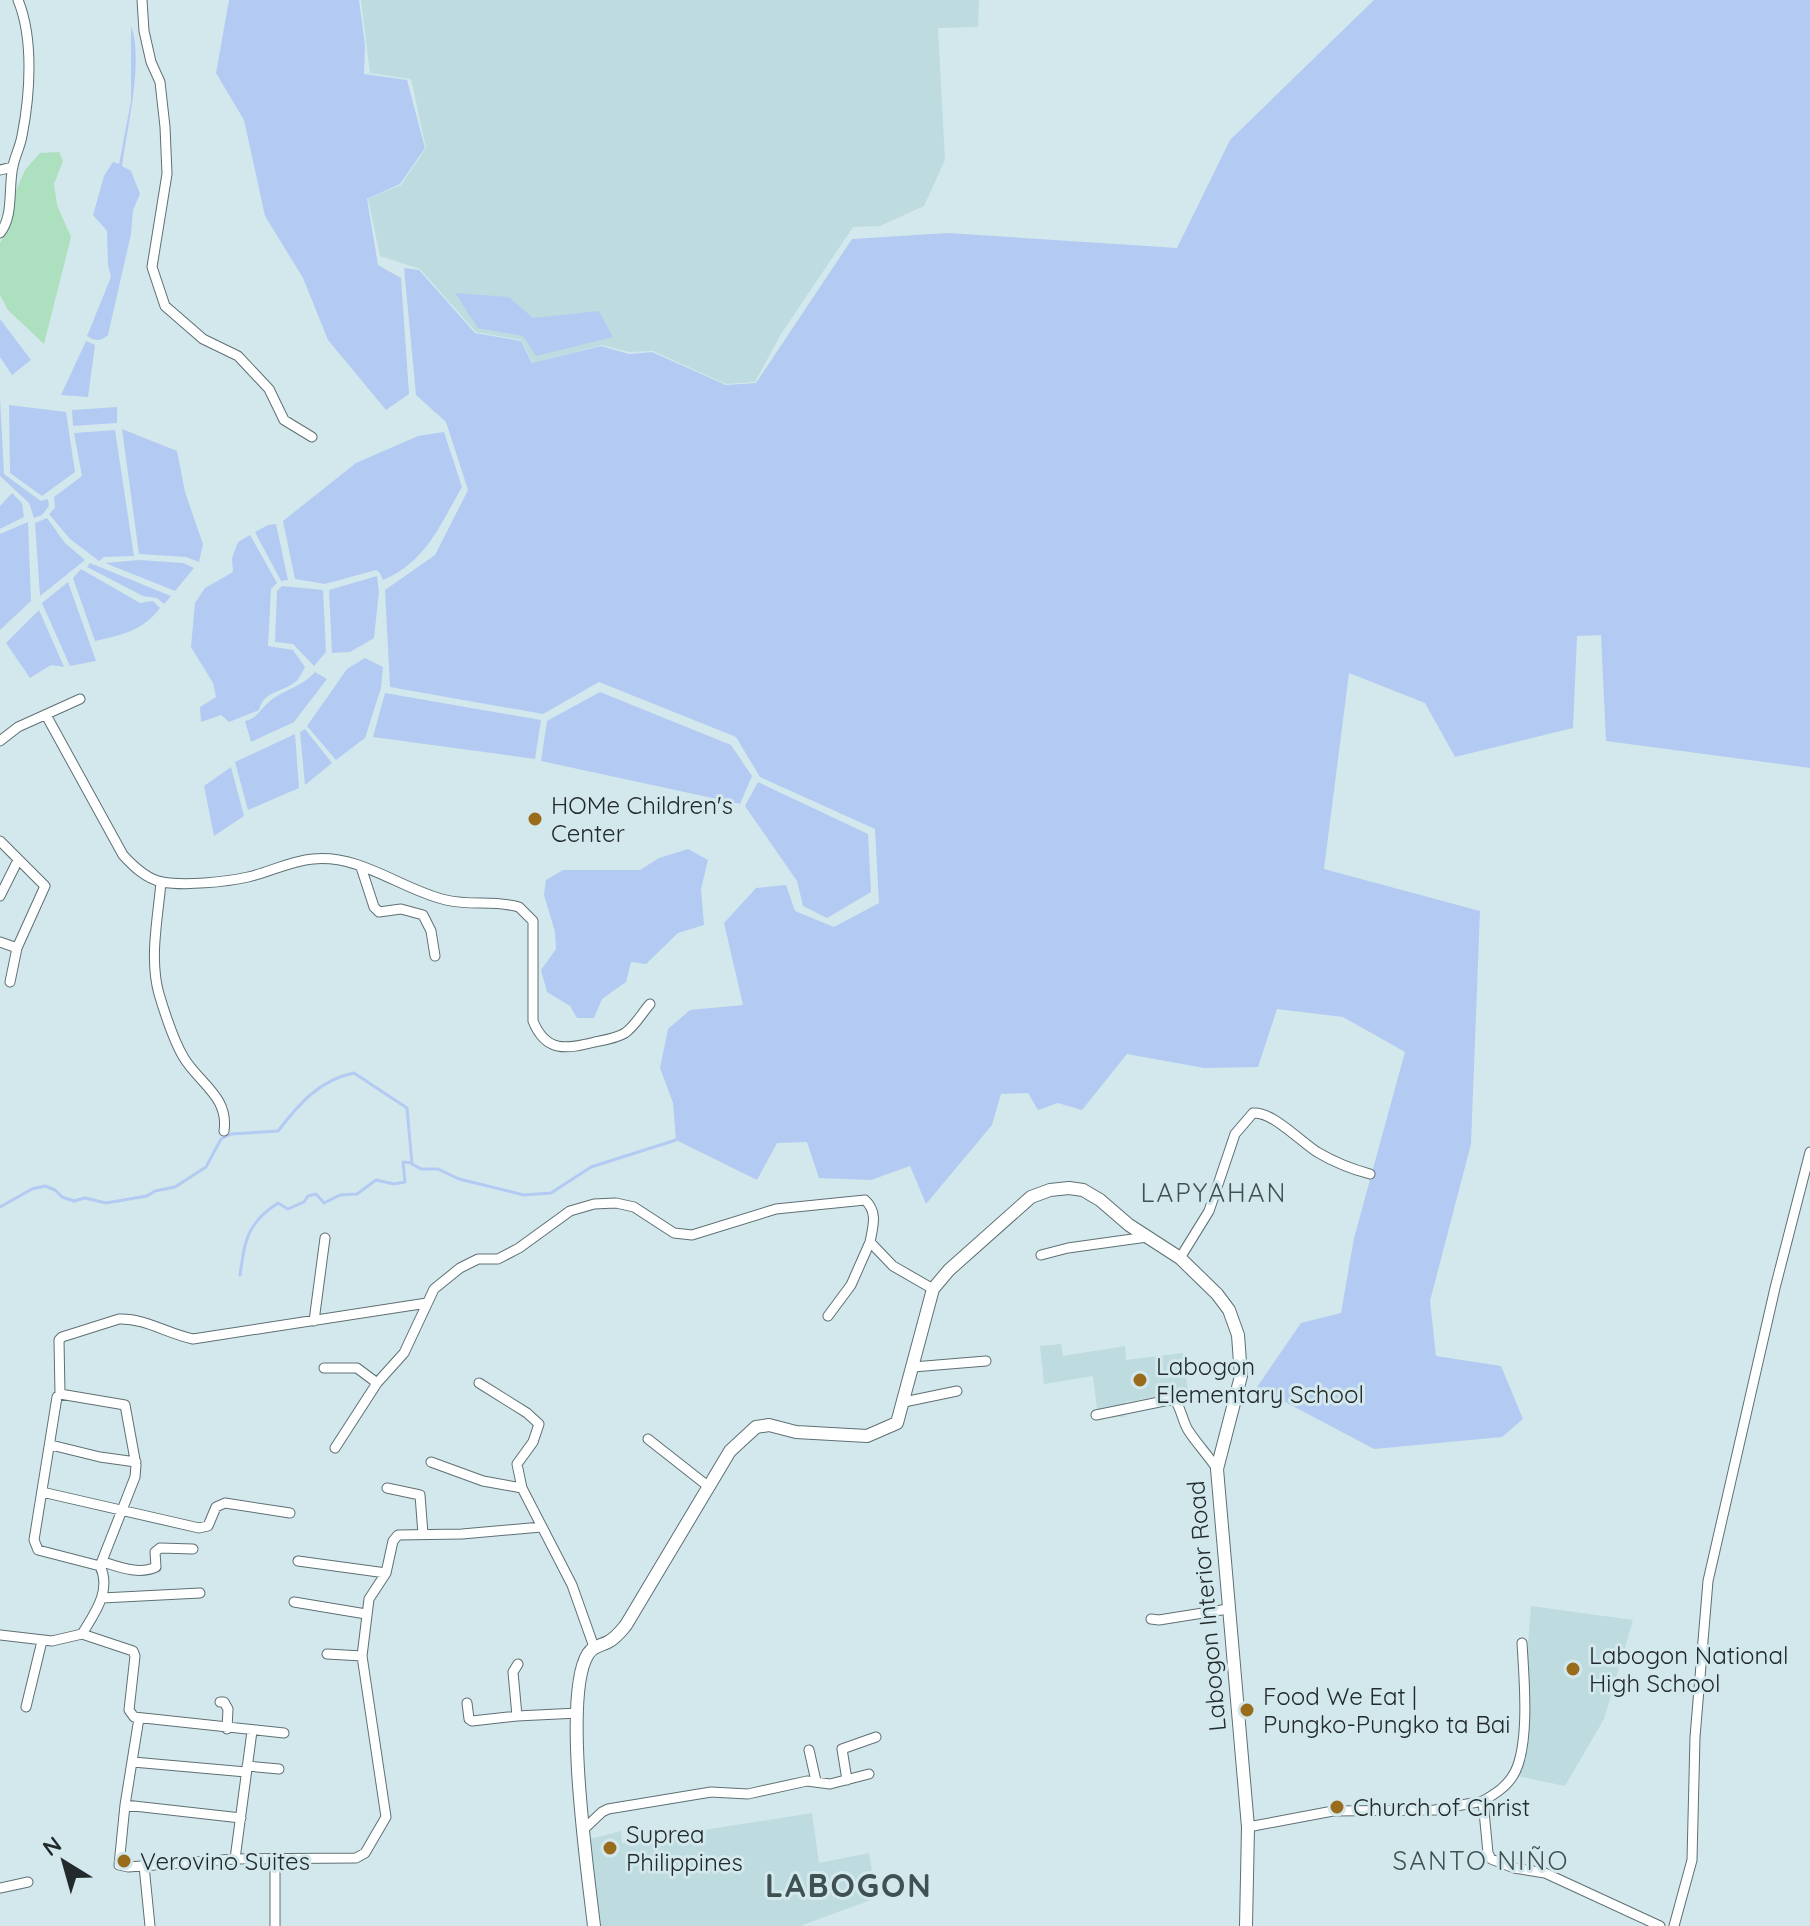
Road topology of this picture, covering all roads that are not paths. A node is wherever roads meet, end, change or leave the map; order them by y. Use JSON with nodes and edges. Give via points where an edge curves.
{"nodes":[{"id":1,"x":18,"y":0,"type":"edge"},
{"id":2,"x":142,"y":0,"type":"edge"},
{"id":3,"x":13,"y":167,"type":"junction"},
{"id":4,"x":0,"y":170,"type":"edge"},
{"id":5,"x":0,"y":233,"type":"edge"},
{"id":6,"x":312,"y":437,"type":"dead end"},
{"id":7,"x":80,"y":699,"type":"dead end"},
{"id":8,"x":46,"y":715,"type":"junction"},
{"id":9,"x":0,"y":741,"type":"edge"},
{"id":10,"x":0,"y":841,"type":"edge"},
{"id":11,"x":18,"y":860,"type":"junction"},
{"id":12,"x":361,"y":867,"type":"junction"},
{"id":13,"x":161,"y":882,"type":"junction"},
{"id":14,"x":0,"y":896,"type":"edge"},
{"id":15,"x":0,"y":942,"type":"edge"},
{"id":16,"x":17,"y":948,"type":"junction"},
{"id":17,"x":435,"y":956,"type":"dead end"},
{"id":18,"x":10,"y":982,"type":"dead end"},
{"id":19,"x":650,"y":1004,"type":"dead end"},
{"id":20,"x":224,"y":1131,"type":"dead end"},
{"id":21,"x":1810,"y":1152,"type":"edge"},
{"id":22,"x":1370,"y":1174,"type":"dead end"},
{"id":23,"x":1147,"y":1237,"type":"junction"},
{"id":24,"x":325,"y":1238,"type":"dead end"},
{"id":25,"x":870,"y":1242,"type":"junction"},
{"id":26,"x":1041,"y":1255,"type":"dead end"},
{"id":27,"x":1180,"y":1258,"type":"junction"},
{"id":28,"x":933,"y":1289,"type":"junction"},
{"id":29,"x":427,"y":1303,"type":"junction"},
{"id":30,"x":828,"y":1316,"type":"dead end"},
{"id":31,"x":314,"y":1321,"type":"junction"},
{"id":32,"x":986,"y":1361,"type":"dead end"},
{"id":33,"x":913,"y":1367,"type":"junction"},
{"id":34,"x":324,"y":1368,"type":"dead end"},
{"id":35,"x":377,"y":1383,"type":"junction"},
{"id":36,"x":479,"y":1383,"type":"dead end"},
{"id":37,"x":957,"y":1391,"type":"dead end"},
{"id":38,"x":60,"y":1394,"type":"junction"},
{"id":39,"x":904,"y":1402,"type":"junction"},
{"id":40,"x":1096,"y":1415,"type":"dead end"},
{"id":41,"x":648,"y":1439,"type":"dead end"},
{"id":42,"x":51,"y":1445,"type":"junction"},
{"id":43,"x":335,"y":1448,"type":"dead end"},
{"id":44,"x":136,"y":1462,"type":"junction"},
{"id":45,"x":431,"y":1462,"type":"dead end"},
{"id":46,"x":1217,"y":1469,"type":"junction"},
{"id":47,"x":709,"y":1487,"type":"junction"},
{"id":48,"x":387,"y":1488,"type":"dead end"},
{"id":49,"x":522,"y":1488,"type":"junction"},
{"id":50,"x":42,"y":1492,"type":"junction"},
{"id":51,"x":122,"y":1511,"type":"junction"},
{"id":52,"x":290,"y":1513,"type":"dead end"},
{"id":53,"x":541,"y":1527,"type":"junction"},
{"id":54,"x":423,"y":1534,"type":"junction"},
{"id":55,"x":193,"y":1549,"type":"dead end"},
{"id":56,"x":298,"y":1561,"type":"dead end"},
{"id":57,"x":101,"y":1564,"type":"junction"},
{"id":58,"x":386,"y":1573,"type":"junction"},
{"id":59,"x":200,"y":1593,"type":"dead end"},
{"id":60,"x":102,"y":1598,"type":"junction"},
{"id":61,"x":294,"y":1602,"type":"dead end"},
{"id":62,"x":1228,"y":1609,"type":"junction"},
{"id":63,"x":366,"y":1614,"type":"junction"},
{"id":64,"x":1151,"y":1619,"type":"dead end"},
{"id":65,"x":82,"y":1634,"type":"junction"},
{"id":66,"x":0,"y":1635,"type":"edge"},
{"id":67,"x":42,"y":1641,"type":"junction"},
{"id":68,"x":1522,"y":1643,"type":"dead end"},
{"id":69,"x":594,"y":1647,"type":"junction"},
{"id":70,"x":327,"y":1654,"type":"dead end"},
{"id":71,"x":362,"y":1656,"type":"junction"},
{"id":72,"x":518,"y":1664,"type":"dead end"},
{"id":73,"x":220,"y":1702,"type":"dead end"},
{"id":74,"x":467,"y":1703,"type":"dead end"},
{"id":75,"x":26,"y":1707,"type":"dead end"},
{"id":76,"x":578,"y":1713,"type":"junction"},
{"id":77,"x":517,"y":1716,"type":"junction"},
{"id":78,"x":139,"y":1718,"type":"junction"},
{"id":79,"x":227,"y":1729,"type":"junction"},
{"id":80,"x":252,"y":1731,"type":"junction"},
{"id":81,"x":284,"y":1733,"type":"dead end"},
{"id":82,"x":876,"y":1737,"type":"dead end"},
{"id":83,"x":809,"y":1750,"type":"dead end"},
{"id":84,"x":133,"y":1762,"type":"junction"},
{"id":85,"x":247,"y":1769,"type":"junction"},
{"id":86,"x":279,"y":1769,"type":"dead end"},
{"id":87,"x":869,"y":1774,"type":"dead end"},
{"id":88,"x":847,"y":1780,"type":"junction"},
{"id":89,"x":816,"y":1781,"type":"junction"},
{"id":90,"x":1483,"y":1801,"type":"junction"},
{"id":91,"x":125,"y":1805,"type":"junction"},
{"id":92,"x":241,"y":1818,"type":"junction"},
{"id":93,"x":1248,"y":1827,"type":"junction"},
{"id":94,"x":583,"y":1830,"type":"junction"},
{"id":95,"x":235,"y":1859,"type":"junction"},
{"id":96,"x":275,"y":1859,"type":"junction"},
{"id":97,"x":144,"y":1866,"type":"junction"},
{"id":98,"x":28,"y":1882,"type":"dead end"},
{"id":99,"x":0,"y":1888,"type":"edge"},
{"id":100,"x":1675,"y":1924,"type":"edge"},
{"id":101,"x":150,"y":1926,"type":"edge"},
{"id":102,"x":275,"y":1926,"type":"edge"},
{"id":103,"x":594,"y":1926,"type":"edge"},
{"id":104,"x":1246,"y":1926,"type":"edge"},
{"id":105,"x":1658,"y":1926,"type":"edge"}],
"edges":[{"from":1,"to":3,"type":"street","via":[[28,80]]},
{"from":2,"to":6,"type":"street","via":[[165,127],[167,174],[152,267],[165,306],[203,339],[238,356],[269,389],[284,420]]},
{"from":3,"to":4,"type":"street"},
{"from":3,"to":5,"type":"street","via":[[7,223]]},
{"from":7,"to":8,"type":"street"},
{"from":8,"to":9,"type":"street"},
{"from":8,"to":13,"type":"street","via":[[123,855],[135,869]]},
{"from":10,"to":11,"type":"street"},
{"from":11,"to":14,"type":"street"},
{"from":11,"to":16,"type":"street","via":[[45,889]]},
{"from":12,"to":13,"type":"street","via":[[316,859],[247,877]]},
{"from":12,"to":17,"type":"street","via":[[379,912],[401,909],[423,915]]},
{"from":12,"to":19,"type":"street","via":[[448,901],[512,905],[526,912],[533,921],[533,1021],[553,1045],[568,1048],[625,1033]]},
{"from":13,"to":20,"type":"street","via":[[154,973],[181,1055],[221,1103]]},
{"from":15,"to":16,"type":"street"},
{"from":16,"to":18,"type":"street"},
{"from":21,"to":100,"type":"street","via":[[1708,1581],[1695,1737],[1692,1860]]},
{"from":22,"to":27,"type":"street","via":[[1318,1153],[1271,1118],[1253,1113],[1235,1134],[1209,1211]]},
{"from":23,"to":26,"type":"street"},
{"from":23,"to":27,"type":"street","name":"Labogon Interior Road"},
{"from":23,"to":28,"type":"street","name":"Labogon Interior Road","via":[[1083,1190],[1050,1190],[1031,1197]]},
{"from":24,"to":31,"type":"street"},
{"from":25,"to":28,"type":"street","via":[[893,1266]]},
{"from":25,"to":29,"type":"street","via":[[873,1207],[865,1200],[776,1209],[692,1235],[674,1233],[634,1207],[594,1204],[570,1211],[498,1259],[478,1259],[460,1268],[434,1289]]},
{"from":25,"to":30,"type":"street","via":[[851,1285]]},
{"from":27,"to":46,"type":"street","name":"Labogon Interior Road","via":[[1223,1302],[1238,1335],[1241,1376]]},
{"from":28,"to":33,"type":"street","name":"Labogon Interior Road"},
{"from":29,"to":31,"type":"street"},
{"from":29,"to":35,"type":"street","via":[[404,1353]]},
{"from":31,"to":38,"type":"street","via":[[193,1339],[128,1319],[83,1329],[59,1340]]},
{"from":32,"to":33,"type":"street"},
{"from":33,"to":39,"type":"street","name":"Labogon Interior Road"},
{"from":34,"to":35,"type":"street","via":[[357,1368]]},
{"from":35,"to":43,"type":"street"},
{"from":36,"to":49,"type":"street","via":[[539,1424],[517,1464]]},
{"from":37,"to":39,"type":"street"},
{"from":38,"to":42,"type":"street"},
{"from":38,"to":44,"type":"street","via":[[125,1405]]},
{"from":39,"to":47,"type":"street","name":"Labogon Interior Road","via":[[897,1423],[867,1436],[756,1427],[730,1451]]},
{"from":40,"to":46,"type":"street","via":[[1174,1399],[1189,1432]]},
{"from":41,"to":47,"type":"street"},
{"from":42,"to":44,"type":"street"},
{"from":42,"to":50,"type":"street"},
{"from":44,"to":51,"type":"street"},
{"from":45,"to":49,"type":"street"},
{"from":46,"to":62,"type":"street","name":"Labogon Interior Road"},
{"from":47,"to":69,"type":"street","name":"Labogon Interior Road","via":[[626,1625]]},
{"from":48,"to":54,"type":"street","via":[[420,1495]]},
{"from":49,"to":53,"type":"street"},
{"from":50,"to":51,"type":"street"},
{"from":50,"to":57,"type":"street","via":[[34,1540],[38,1550]]},
{"from":51,"to":52,"type":"street","via":[[199,1528],[208,1526],[216,1507],[225,1503]]},
{"from":51,"to":57,"type":"street"},
{"from":53,"to":54,"type":"street"},
{"from":53,"to":69,"type":"street","via":[[572,1585]]},
{"from":54,"to":58,"type":"street","via":[[395,1537]]},
{"from":55,"to":57,"type":"street","via":[[160,1548],[155,1552],[156,1567],[147,1571]]},
{"from":56,"to":58,"type":"street"},
{"from":57,"to":60,"type":"street"},
{"from":58,"to":63,"type":"street"},
{"from":59,"to":60,"type":"street"},
{"from":60,"to":65,"type":"street"},
{"from":61,"to":63,"type":"street"},
{"from":62,"to":64,"type":"street"},
{"from":62,"to":93,"type":"street","name":"Labogon Interior Road"},
{"from":63,"to":71,"type":"street"},
{"from":65,"to":67,"type":"street"},
{"from":65,"to":78,"type":"street","via":[[134,1653],[129,1710]]},
{"from":66,"to":67,"type":"street"},
{"from":67,"to":75,"type":"street"},
{"from":68,"to":90,"type":"street","via":[[1523,1737],[1515,1772],[1500,1791]]},
{"from":69,"to":76,"type":"street","via":[[586,1656]]},
{"from":70,"to":71,"type":"street"},
{"from":71,"to":96,"type":"street","via":[[386,1817],[365,1853],[356,1858]]},
{"from":72,"to":77,"type":"street","via":[[513,1672]]},
{"from":73,"to":79,"type":"street","via":[[228,1709]]},
{"from":74,"to":77,"type":"street","via":[[472,1721]]},
{"from":76,"to":77,"type":"street"},
{"from":76,"to":94,"type":"street"},
{"from":78,"to":79,"type":"street"},
{"from":78,"to":84,"type":"street"},
{"from":79,"to":80,"type":"street"},
{"from":80,"to":81,"type":"street"},
{"from":80,"to":85,"type":"street"},
{"from":82,"to":88,"type":"street","via":[[842,1749]]},
{"from":83,"to":89,"type":"street"},
{"from":84,"to":85,"type":"street"},
{"from":84,"to":91,"type":"street"},
{"from":85,"to":86,"type":"street"},
{"from":85,"to":92,"type":"street"},
{"from":87,"to":88,"type":"street"},
{"from":88,"to":89,"type":"street"},
{"from":89,"to":94,"type":"street","via":[[608,1809]]},
{"from":90,"to":93,"type":"street","via":[[1435,1810],[1333,1811]]},
{"from":90,"to":105,"type":"street","via":[[1491,1859],[1545,1873]]},
{"from":91,"to":92,"type":"street"},
{"from":91,"to":97,"type":"street","via":[[119,1865]]},
{"from":92,"to":95,"type":"street"},
{"from":93,"to":104,"type":"street","name":"Labogon Interior Road"},
{"from":94,"to":103,"type":"street"},
{"from":95,"to":96,"type":"street"},
{"from":95,"to":97,"type":"street"},
{"from":96,"to":102,"type":"street"},
{"from":97,"to":101,"type":"street"},
{"from":98,"to":99,"type":"street"},
{"from":100,"to":105,"type":"street"}]}
